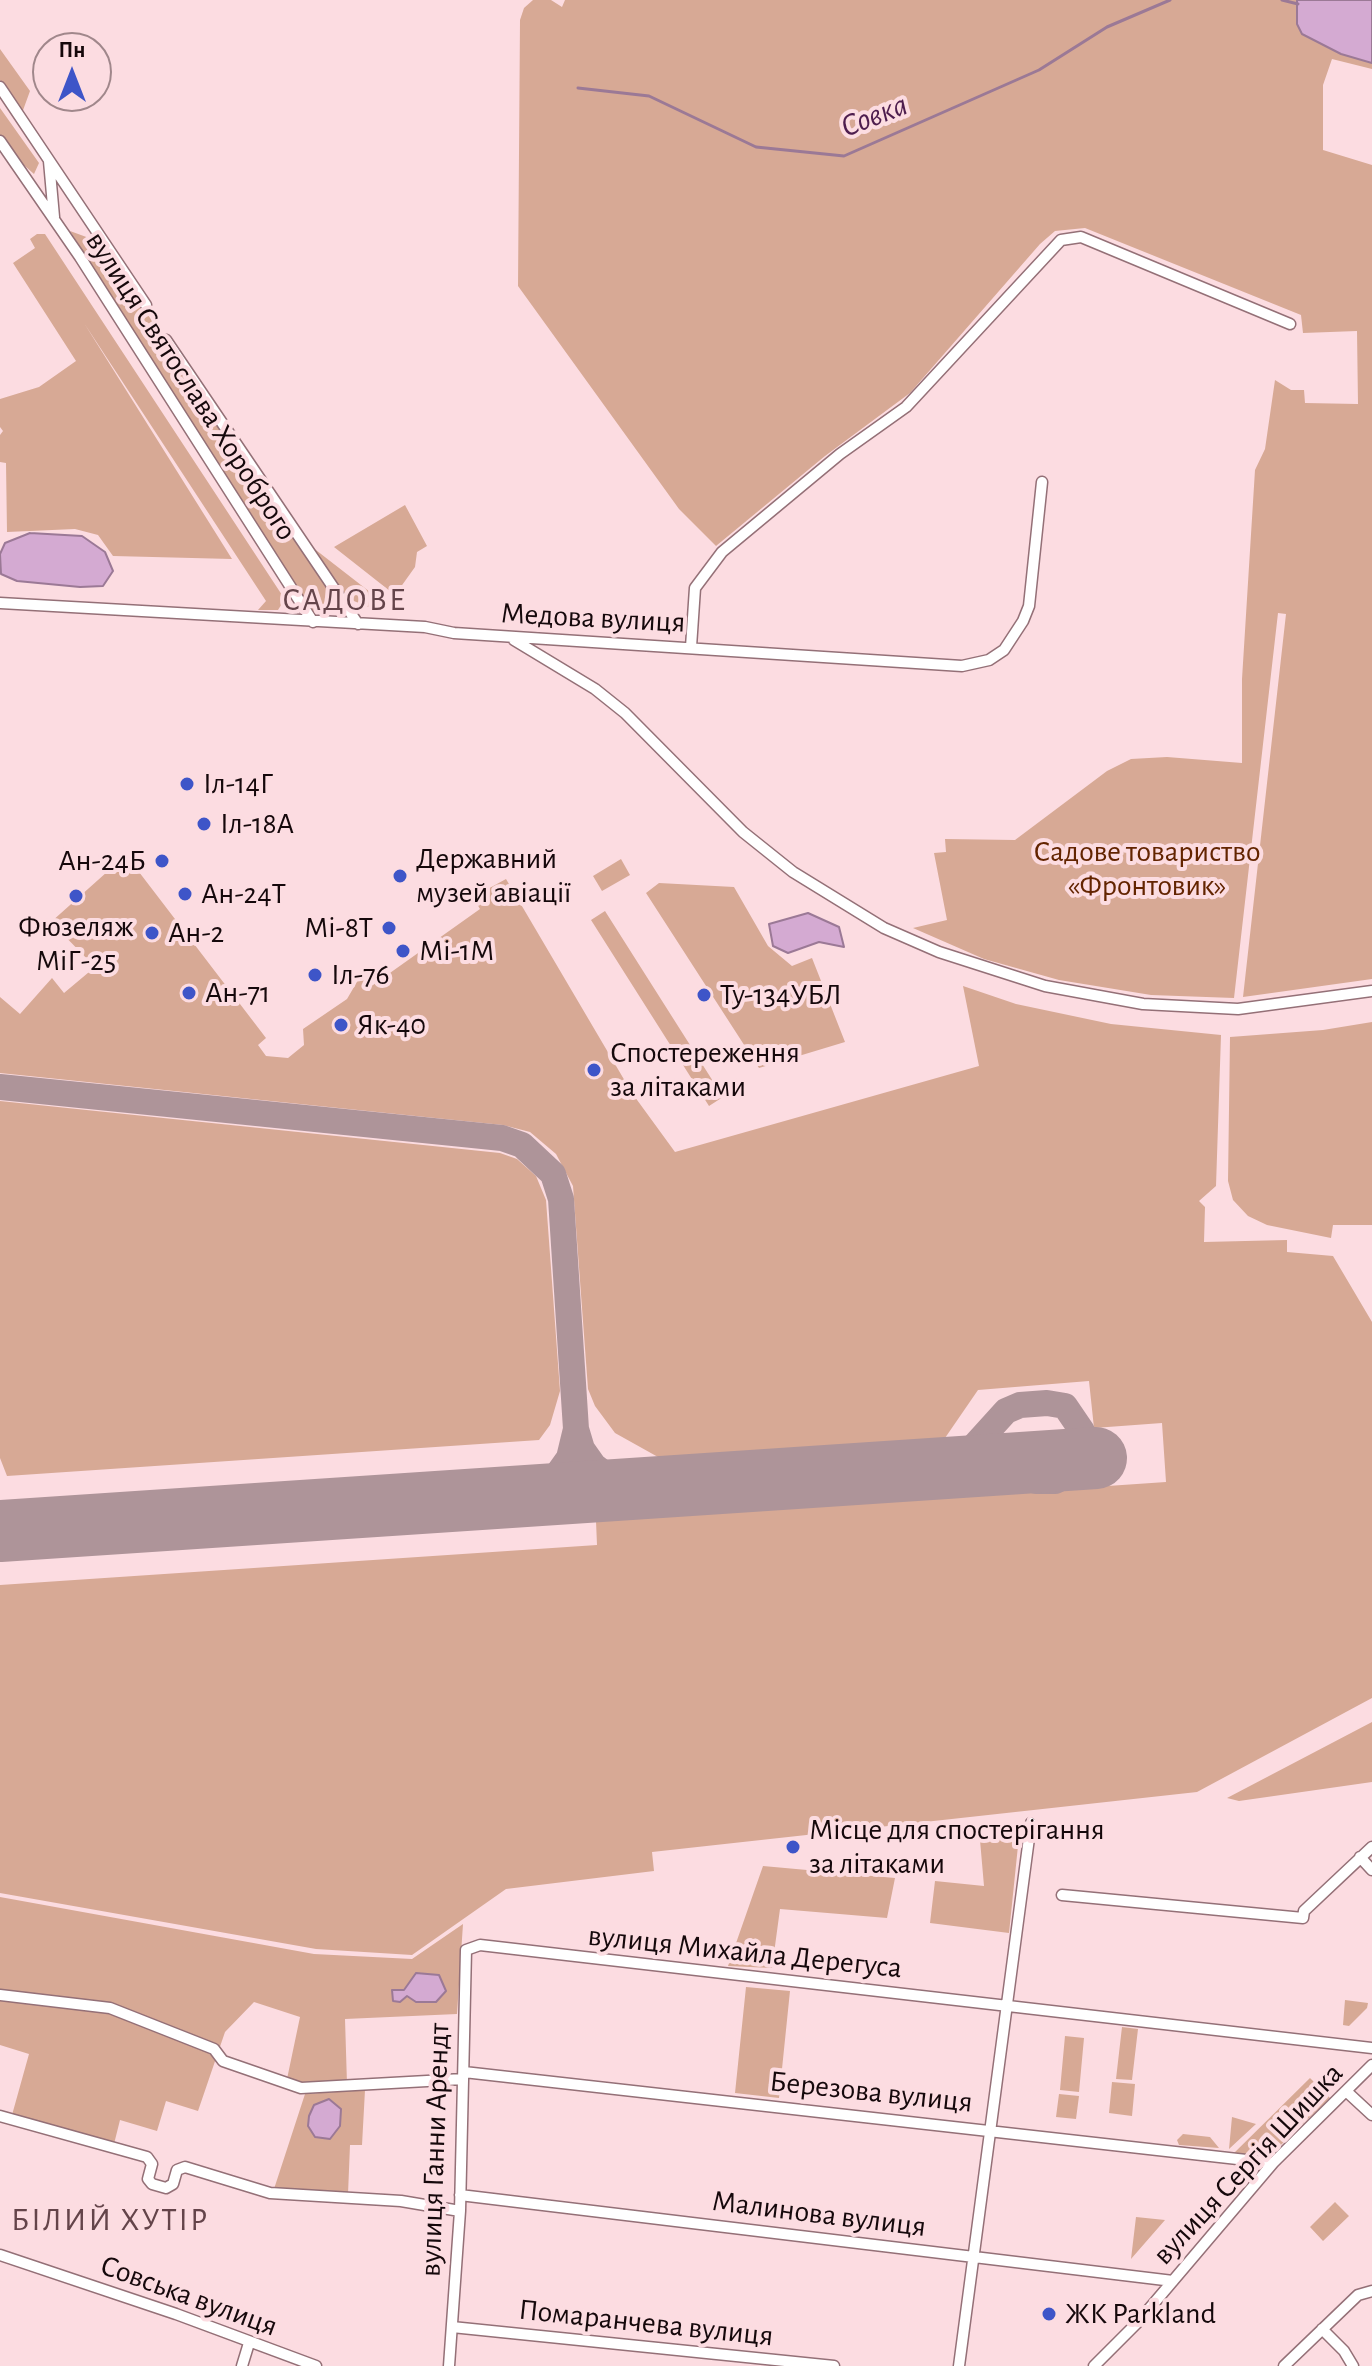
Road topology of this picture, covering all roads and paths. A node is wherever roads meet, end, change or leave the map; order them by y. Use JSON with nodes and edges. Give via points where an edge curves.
{"nodes":[{"id":1,"x":0,"y":87,"type":"edge"},
{"id":2,"x":0,"y":141,"type":"edge"},
{"id":3,"x":49,"y":159,"type":"junction"},
{"id":4,"x":25,"y":176,"type":"junction"},
{"id":5,"x":54,"y":217,"type":"junction"},
{"id":6,"x":146,"y":305,"type":"dead end"},
{"id":7,"x":1290,"y":324,"type":"dead end"},
{"id":8,"x":166,"y":340,"type":"dead end"},
{"id":9,"x":1042,"y":482,"type":"dead end"},
{"id":10,"x":0,"y":603,"type":"edge"},
{"id":11,"x":313,"y":622,"type":"junction"},
{"id":12,"x":358,"y":624,"type":"junction"},
{"id":13,"x":508,"y":637,"type":"junction"},
{"id":14,"x":691,"y":647,"type":"junction"},
{"id":15,"x":1372,"y":991,"type":"edge"},
{"id":16,"x":1031,"y":1823,"type":"dead end"},
{"id":17,"x":1372,"y":1847,"type":"edge"},
{"id":18,"x":1360,"y":1857,"type":"junction"},
{"id":19,"x":1372,"y":1870,"type":"edge"},
{"id":20,"x":1062,"y":1895,"type":"dead end"},
{"id":21,"x":480,"y":1945,"type":"joint"},
{"id":22,"x":0,"y":1995,"type":"edge"},
{"id":23,"x":1006,"y":2006,"type":"junction"},
{"id":24,"x":1372,"y":2048,"type":"edge"},
{"id":25,"x":1372,"y":2065,"type":"edge"},
{"id":26,"x":464,"y":2076,"type":"junction"},
{"id":27,"x":1346,"y":2091,"type":"junction"},
{"id":28,"x":1372,"y":2115,"type":"edge"},
{"id":29,"x":0,"y":2116,"type":"edge"},
{"id":30,"x":990,"y":2129,"type":"junction"},
{"id":31,"x":1273,"y":2163,"type":"junction"},
{"id":32,"x":460,"y":2195,"type":"junction"},
{"id":33,"x":460,"y":2211,"type":"junction"},
{"id":34,"x":0,"y":2255,"type":"edge"},
{"id":35,"x":972,"y":2256,"type":"junction"},
{"id":36,"x":1173,"y":2281,"type":"junction"},
{"id":37,"x":1372,"y":2291,"type":"edge"},
{"id":38,"x":452,"y":2327,"type":"junction"},
{"id":39,"x":1322,"y":2329,"type":"junction"},
{"id":40,"x":249,"y":2343,"type":"junction"},
{"id":41,"x":242,"y":2366,"type":"edge"},
{"id":42,"x":316,"y":2366,"type":"edge"},
{"id":43,"x":449,"y":2366,"type":"edge"},
{"id":44,"x":834,"y":2366,"type":"edge"},
{"id":45,"x":959,"y":2366,"type":"edge"},
{"id":46,"x":1094,"y":2366,"type":"edge"},
{"id":47,"x":1284,"y":2366,"type":"edge"},
{"id":48,"x":1353,"y":2366,"type":"edge"}],
"edges":[{"from":1,"to":3,"type":"street","name":"вулиця Святослава Хороброго"},
{"from":2,"to":4,"type":"street","name":"вулиця Святослава Хороброго"},
{"from":3,"to":4,"type":"street","via":[[45,175]]},
{"from":3,"to":5,"type":"street","name":"вулиця Святослава Хороброго"},
{"from":3,"to":6,"type":"street","name":"вулиця Святослава Хороброго"},
{"from":4,"to":5,"type":"street","name":"вулиця Святослава Хороброго"},
{"from":5,"to":11,"type":"street","name":"вулиця Святослава Хороброго"},
{"from":7,"to":14,"type":"street","via":[[1081,237],[1061,240],[906,407],[722,552],[695,588]]},
{"from":8,"to":12,"type":"street","name":"вулиця Святослава Хороброго"},
{"from":9,"to":14,"type":"street","name":"Медова вулиця","via":[[1029,606],[1004,650],[989,660],[962,666]]},
{"from":10,"to":11,"type":"street","name":"Медова вулиця"},
{"from":11,"to":12,"type":"street","name":"Медова вулиця"},
{"from":12,"to":13,"type":"street","name":"Медова вулиця"},
{"from":13,"to":14,"type":"street","name":"Медова вулиця"},
{"from":13,"to":15,"type":"street","via":[[584,681],[625,713],[743,832],[793,872],[884,928],[939,952],[1045,986],[1157,1005],[1238,1009]]},
{"from":16,"to":23,"type":"street"},
{"from":17,"to":18,"type":"street"},
{"from":18,"to":19,"type":"street"},
{"from":18,"to":20,"type":"street","via":[[1304,1911],[1303,1918]]},
{"from":21,"to":23,"type":"street","name":"вулиця Михайла Дерегуса"},
{"from":21,"to":26,"type":"street","name":"вулиця Ганни Арендт","via":[[466,1950]]},
{"from":22,"to":26,"type":"street","name":"Березова вулиця","via":[[110,2008],[214,2049],[223,2061],[301,2088]]},
{"from":23,"to":24,"type":"street","name":"вулиця Михайла Дерегуса"},
{"from":23,"to":30,"type":"street"},
{"from":25,"to":27,"type":"street","name":"вулиця Сергія Шишка"},
{"from":26,"to":30,"type":"street","name":"Березова вулиця"},
{"from":26,"to":32,"type":"street","name":"вулиця Ганни Арендт"},
{"from":27,"to":28,"type":"street"},
{"from":27,"to":31,"type":"street","name":"вулиця Сергія Шишка"},
{"from":29,"to":33,"type":"street","via":[[147,2157],[152,2164],[148,2179],[166,2188],[185,2167],[270,2193],[401,2201]]},
{"from":30,"to":31,"type":"street","name":"Березова вулиця"},
{"from":30,"to":35,"type":"street"},
{"from":31,"to":36,"type":"street","name":"вулиця Сергія Шишка"},
{"from":32,"to":33,"type":"street","name":"вулиця Ганни Арендт"},
{"from":32,"to":35,"type":"street","name":"Малинова вулиця"},
{"from":33,"to":38,"type":"street","name":"вулиця Ганни Арендт"},
{"from":34,"to":40,"type":"street","name":"Совська вулиця"},
{"from":35,"to":36,"type":"street","name":"Малинова вулиця"},
{"from":35,"to":45,"type":"street"},
{"from":36,"to":46,"type":"street","name":"вулиця Сергія Шишка"},
{"from":37,"to":39,"type":"street","via":[[1358,2295]]},
{"from":38,"to":43,"type":"street","name":"вулиця Ганни Арендт"},
{"from":38,"to":44,"type":"street","name":"Помаранчева вулиця"},
{"from":39,"to":47,"type":"street"},
{"from":39,"to":48,"type":"street"},
{"from":40,"to":41,"type":"street"},
{"from":40,"to":42,"type":"street","name":"Совська вулиця"}]}
